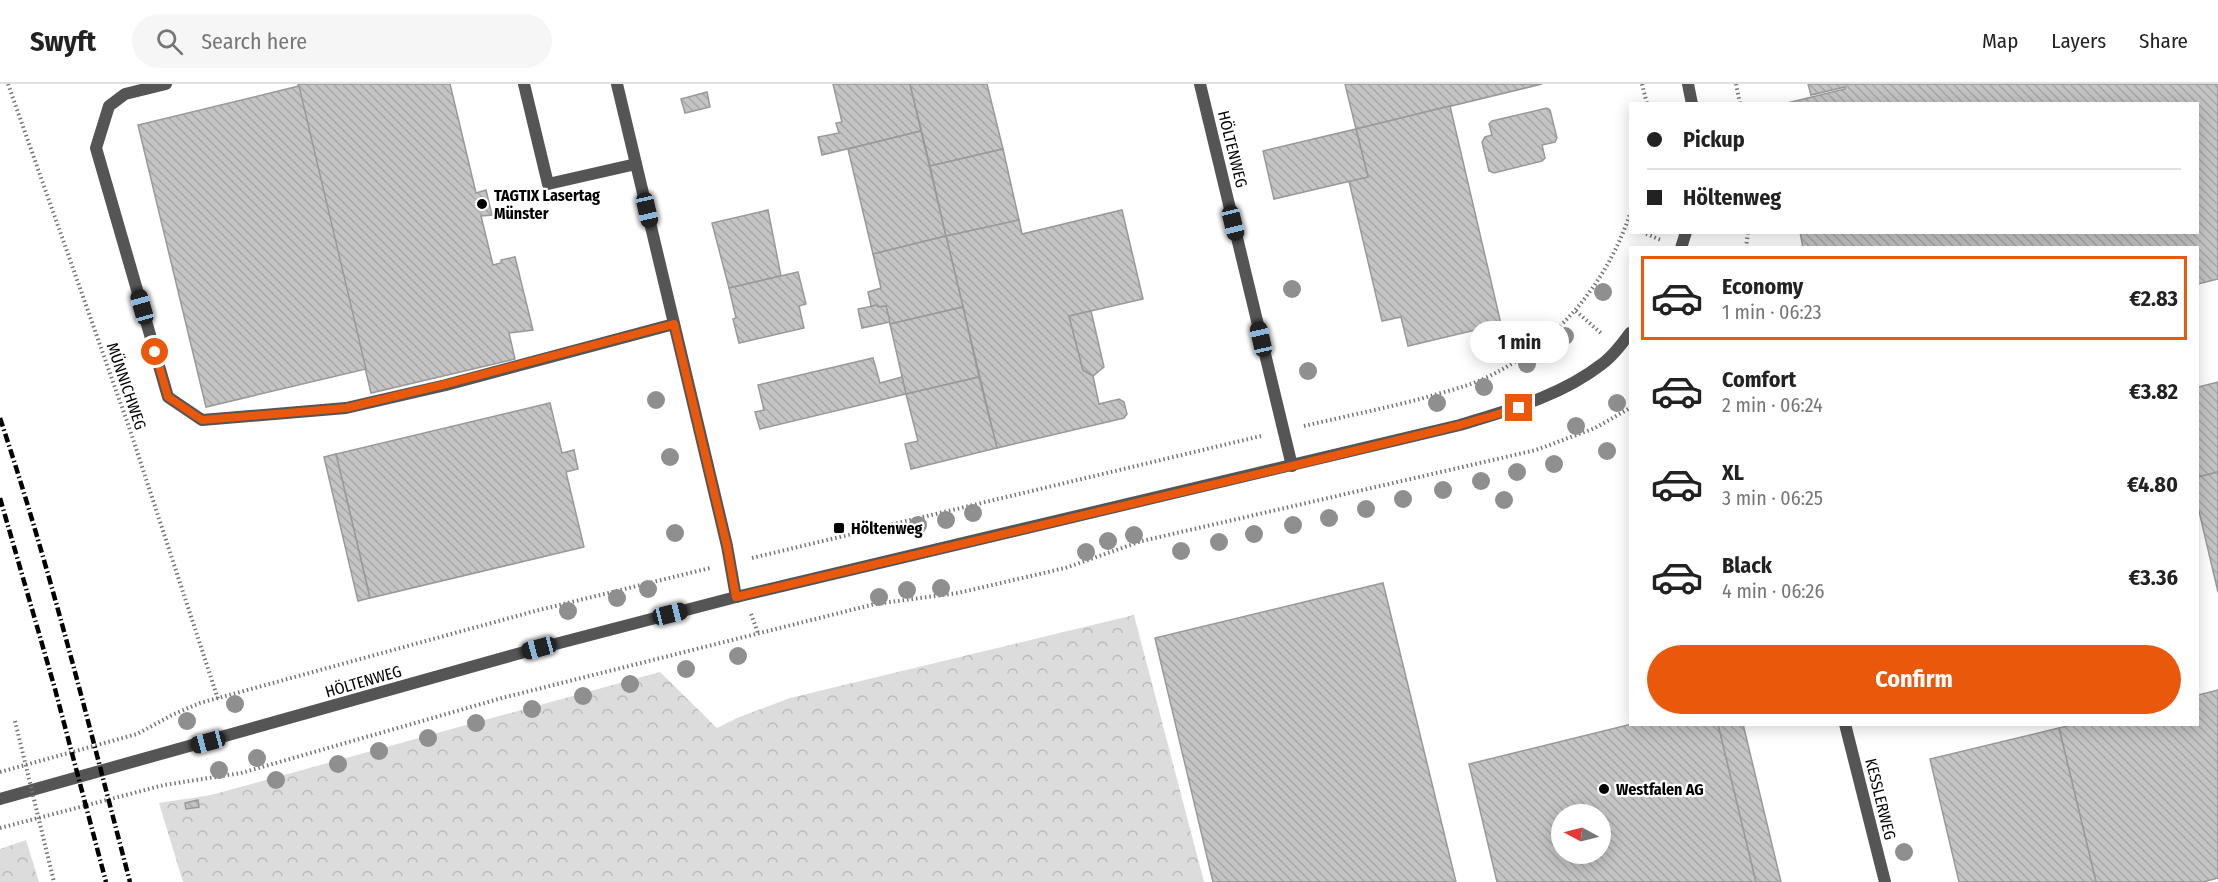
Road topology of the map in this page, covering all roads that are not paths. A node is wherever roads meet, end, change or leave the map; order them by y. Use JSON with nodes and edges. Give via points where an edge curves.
{"nodes":[{"id":1,"x":166,"y":84,"type":"edge"},
{"id":2,"x":524,"y":84,"type":"edge"},
{"id":3,"x":617,"y":84,"type":"edge"},
{"id":4,"x":1200,"y":84,"type":"edge"},
{"id":5,"x":1688,"y":84,"type":"edge"},
{"id":6,"x":1692,"y":102,"type":"edge"},
{"id":7,"x":636,"y":164,"type":"junction"},
{"id":8,"x":674,"y":324,"type":"junction"},
{"id":9,"x":1629,"y":334,"type":"edge"},
{"id":10,"x":1292,"y":466,"type":"junction"},
{"id":11,"x":736,"y":597,"type":"junction"},
{"id":12,"x":1846,"y":726,"type":"edge"},
{"id":13,"x":0,"y":799,"type":"edge"},
{"id":14,"x":1885,"y":882,"type":"edge"}],
"edges":[{"from":1,"to":8,"type":"street","via":[[125,94],[109,106],[96,148],[168,397],[202,420],[346,408]]},
{"from":2,"to":7,"type":"street","via":[[548,184]]},
{"from":3,"to":7,"type":"street"},
{"from":4,"to":10,"type":"street","name":"HÖLTENWEG"},
{"from":5,"to":6,"type":"street"},
{"from":7,"to":8,"type":"street"},
{"from":8,"to":11,"type":"street"},
{"from":9,"to":10,"type":"street","name":"HÖLTENWEG","via":[[1603,363],[1579,380],[1519,408]]},
{"from":10,"to":11,"type":"street","name":"HÖLTENWEG"},
{"from":11,"to":13,"type":"street","name":"HÖLTENWEG"},
{"from":12,"to":14,"type":"street","name":"KESSLERWEG"}]}
